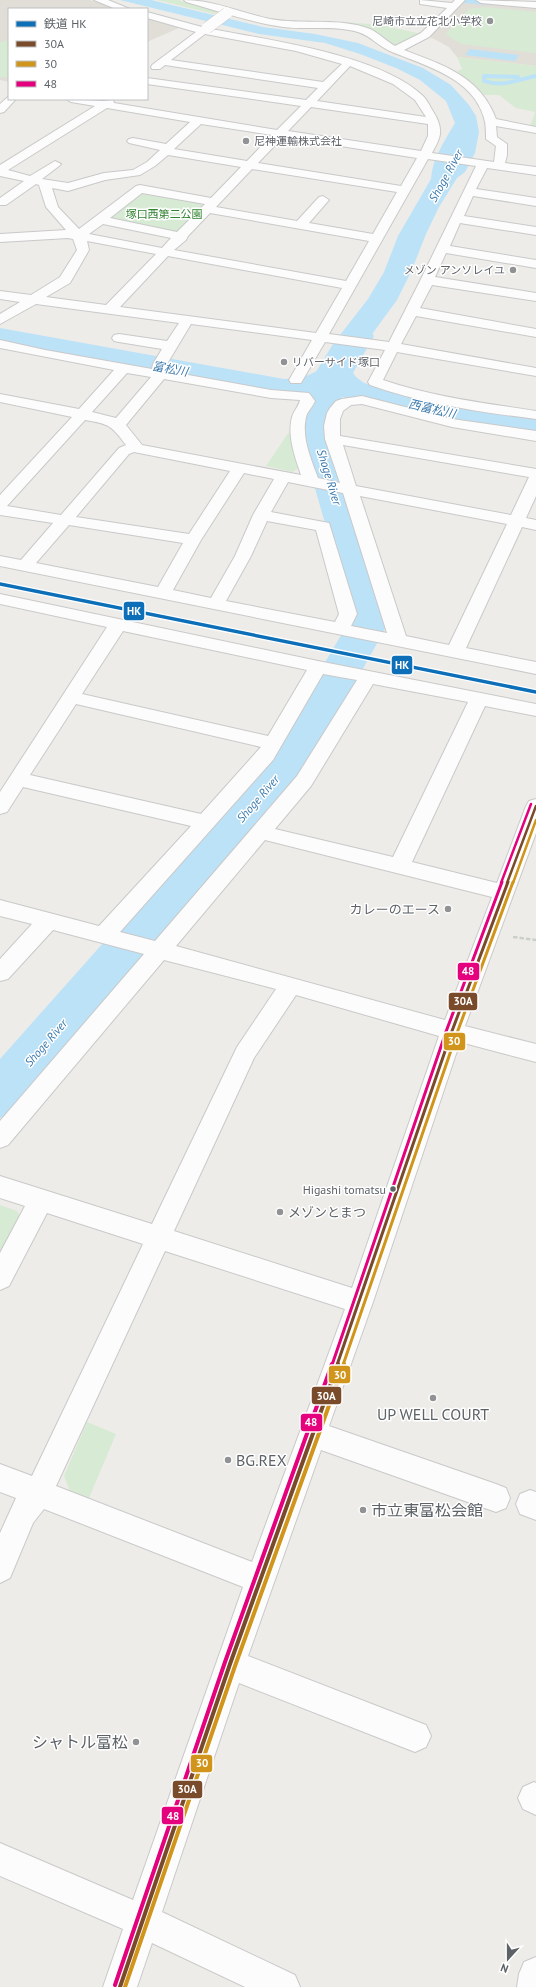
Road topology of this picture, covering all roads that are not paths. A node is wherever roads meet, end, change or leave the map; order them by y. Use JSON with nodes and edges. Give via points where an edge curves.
{"nodes":[{"id":1,"x":98,"y":0,"type":"edge"},
{"id":2,"x":189,"y":0,"type":"edge"},
{"id":3,"x":481,"y":0,"type":"edge"},
{"id":4,"x":423,"y":2,"type":"dead end"},
{"id":5,"x":458,"y":3,"type":"edge"},
{"id":6,"x":239,"y":4,"type":"dead end"},
{"id":7,"x":536,"y":5,"type":"edge"},
{"id":8,"x":122,"y":8,"type":"edge"},
{"id":9,"x":229,"y":12,"type":"junction"},
{"id":10,"x":148,"y":15,"type":"edge"},
{"id":11,"x":205,"y":29,"type":"junction"},
{"id":12,"x":395,"y":50,"type":"junction"},
{"id":13,"x":173,"y":54,"type":"junction"},
{"id":14,"x":162,"y":62,"type":"junction"},
{"id":15,"x":349,"y":62,"type":"junction"},
{"id":16,"x":242,"y":64,"type":"dead end"},
{"id":17,"x":293,"y":71,"type":"dead end"},
{"id":18,"x":148,"y":73,"type":"edge"},
{"id":19,"x":258,"y":76,"type":"junction"},
{"id":20,"x":284,"y":80,"type":"junction"},
{"id":21,"x":148,"y":81,"type":"edge"},
{"id":22,"x":326,"y":86,"type":"junction"},
{"id":23,"x":241,"y":93,"type":"junction"},
{"id":24,"x":10,"y":100,"type":"edge"},
{"id":25,"x":76,"y":100,"type":"edge"},
{"id":26,"x":113,"y":100,"type":"edge"},
{"id":27,"x":231,"y":102,"type":"dead end"},
{"id":28,"x":311,"y":103,"type":"junction"},
{"id":29,"x":104,"y":106,"type":"junction"},
{"id":30,"x":0,"y":110,"type":"edge"},
{"id":31,"x":221,"y":112,"type":"dead end"},
{"id":32,"x":198,"y":121,"type":"junction"},
{"id":33,"x":433,"y":121,"type":"junction"},
{"id":34,"x":210,"y":122,"type":"junction"},
{"id":35,"x":492,"y":122,"type":"junction"},
{"id":36,"x":536,"y":130,"type":"edge"},
{"id":37,"x":280,"y":134,"type":"junction"},
{"id":38,"x":133,"y":141,"type":"dead end"},
{"id":39,"x":167,"y":150,"type":"junction"},
{"id":40,"x":426,"y":156,"type":"junction"},
{"id":41,"x":480,"y":163,"type":"junction"},
{"id":42,"x":55,"y":164,"type":"dead end"},
{"id":43,"x":498,"y":165,"type":"junction"},
{"id":44,"x":250,"y":166,"type":"junction"},
{"id":45,"x":318,"y":166,"type":"dead end"},
{"id":46,"x":0,"y":171,"type":"edge"},
{"id":47,"x":536,"y":171,"type":"edge"},
{"id":48,"x":310,"y":175,"type":"junction"},
{"id":49,"x":37,"y":181,"type":"junction"},
{"id":50,"x":406,"y":190,"type":"junction"},
{"id":51,"x":470,"y":192,"type":"junction"},
{"id":52,"x":323,"y":200,"type":"dead end"},
{"id":53,"x":2,"y":202,"type":"dead end"},
{"id":54,"x":536,"y":202,"type":"edge"},
{"id":55,"x":212,"y":206,"type":"junction"},
{"id":56,"x":456,"y":219,"type":"junction"},
{"id":57,"x":101,"y":220,"type":"junction"},
{"id":58,"x":300,"y":226,"type":"junction"},
{"id":59,"x":536,"y":231,"type":"edge"},
{"id":60,"x":76,"y":235,"type":"junction"},
{"id":61,"x":182,"y":237,"type":"junction"},
{"id":62,"x":0,"y":238,"type":"edge"},
{"id":63,"x":378,"y":239,"type":"junction"},
{"id":64,"x":442,"y":249,"type":"junction"},
{"id":65,"x":166,"y":252,"type":"junction"},
{"id":66,"x":536,"y":264,"type":"edge"},
{"id":67,"x":243,"y":266,"type":"junction"},
{"id":68,"x":234,"y":276,"type":"dead end"},
{"id":69,"x":427,"y":280,"type":"junction"},
{"id":70,"x":350,"y":286,"type":"junction"},
{"id":71,"x":0,"y":295,"type":"edge"},
{"id":72,"x":536,"y":297,"type":"edge"},
{"id":73,"x":36,"y":299,"type":"junction"},
{"id":74,"x":110,"y":309,"type":"junction"},
{"id":75,"x":412,"y":312,"type":"junction"},
{"id":76,"x":0,"y":320,"type":"edge"},
{"id":77,"x":188,"y":320,"type":"junction"},
{"id":78,"x":536,"y":333,"type":"edge"},
{"id":79,"x":119,"y":338,"type":"dead end"},
{"id":80,"x":325,"y":338,"type":"junction"},
{"id":81,"x":0,"y":344,"type":"edge"},
{"id":82,"x":171,"y":346,"type":"junction"},
{"id":83,"x":388,"y":346,"type":"junction"},
{"id":84,"x":124,"y":368,"type":"junction"},
{"id":85,"x":159,"y":370,"type":"junction"},
{"id":86,"x":536,"y":372,"type":"edge"},
{"id":87,"x":296,"y":380,"type":"dead end"},
{"id":88,"x":2,"y":401,"type":"edge"},
{"id":89,"x":82,"y":414,"type":"junction"},
{"id":90,"x":536,"y":415,"type":"edge"},
{"id":91,"x":118,"y":425,"type":"junction"},
{"id":92,"x":536,"y":436,"type":"edge"},
{"id":93,"x":333,"y":438,"type":"junction"},
{"id":94,"x":135,"y":446,"type":"junction"},
{"id":95,"x":240,"y":468,"type":"junction"},
{"id":96,"x":536,"y":474,"type":"edge"},
{"id":97,"x":284,"y":476,"type":"junction"},
{"id":98,"x":536,"y":479,"type":"edge"},
{"id":99,"x":314,"y":482,"type":"junction"},
{"id":100,"x":346,"y":488,"type":"junction"},
{"id":101,"x":0,"y":505,"type":"edge"},
{"id":102,"x":0,"y":510,"type":"edge"},
{"id":103,"x":261,"y":515,"type":"junction"},
{"id":104,"x":65,"y":519,"type":"junction"},
{"id":105,"x":516,"y":521,"type":"junction"},
{"id":106,"x":536,"y":525,"type":"edge"},
{"id":107,"x":193,"y":540,"type":"junction"},
{"id":108,"x":0,"y":561,"type":"edge"},
{"id":109,"x":25,"y":566,"type":"junction"},
{"id":110,"x":163,"y":594,"type":"junction"},
{"id":111,"x":0,"y":599,"type":"edge"},
{"id":112,"x":216,"y":604,"type":"junction"},
{"id":113,"x":118,"y":624,"type":"junction"},
{"id":114,"x":344,"y":630,"type":"junction"},
{"id":115,"x":389,"y":639,"type":"junction"},
{"id":116,"x":455,"y":652,"type":"junction"},
{"id":117,"x":322,"y":667,"type":"junction"},
{"id":118,"x":536,"y":668,"type":"edge"},
{"id":119,"x":364,"y":675,"type":"junction"},
{"id":120,"x":70,"y":697,"type":"junction"},
{"id":121,"x":479,"y":698,"type":"junction"},
{"id":122,"x":536,"y":710,"type":"edge"},
{"id":123,"x":273,"y":743,"type":"junction"},
{"id":124,"x":18,"y":779,"type":"junction"},
{"id":125,"x":536,"y":806,"type":"edge"},
{"id":126,"x":0,"y":807,"type":"edge"},
{"id":127,"x":205,"y":822,"type":"junction"},
{"id":128,"x":260,"y":832,"type":"junction"},
{"id":129,"x":399,"y":867,"type":"junction"},
{"id":130,"x":504,"y":892,"type":"junction"},
{"id":131,"x":0,"y":908,"type":"edge"},
{"id":132,"x":48,"y":921,"type":"junction"},
{"id":133,"x":108,"y":936,"type":"junction"},
{"id":134,"x":154,"y":948,"type":"junction"},
{"id":135,"x":0,"y":973,"type":"edge"},
{"id":136,"x":291,"y":985,"type":"junction"},
{"id":137,"x":452,"y":1031,"type":"junction"},
{"id":138,"x":536,"y":1053,"type":"edge"},
{"id":139,"x":0,"y":1138,"type":"edge"},
{"id":140,"x":0,"y":1187,"type":"edge"},
{"id":141,"x":41,"y":1200,"type":"junction"},
{"id":142,"x":157,"y":1238,"type":"junction"},
{"id":143,"x":0,"y":1278,"type":"edge"},
{"id":144,"x":360,"y":1302,"type":"junction"},
{"id":145,"x":312,"y":1434,"type":"junction"},
{"id":146,"x":0,"y":1478,"type":"edge"},
{"id":147,"x":39,"y":1492,"type":"junction"},
{"id":148,"x":496,"y":1498,"type":"dead end"},
{"id":149,"x":0,"y":1568,"type":"edge"},
{"id":150,"x":261,"y":1580,"type":"junction"},
{"id":151,"x":230,"y":1664,"type":"junction"},
{"id":152,"x":415,"y":1736,"type":"dead end"},
{"id":153,"x":0,"y":1859,"type":"edge"},
{"id":154,"x":142,"y":1921,"type":"junction"},
{"id":155,"x":536,"y":1974,"type":"edge"},
{"id":156,"x":120,"y":1987,"type":"edge"},
{"id":157,"x":283,"y":1987,"type":"edge"},
{"id":158,"x":534,"y":1987,"type":"edge"}],
"edges":[{"from":1,"to":8,"type":"street"},
{"from":2,"to":9,"type":"street"},
{"from":3,"to":7,"type":"street"},
{"from":4,"to":5,"type":"street"},
{"from":5,"to":12,"type":"street","via":[[426,35]]},
{"from":6,"to":9,"type":"street"},
{"from":9,"to":11,"type":"street","bridge":true},
{"from":9,"to":12,"type":"street","via":[[283,24],[334,25],[361,29]]},
{"from":10,"to":11,"type":"street"},
{"from":11,"to":13,"type":"street"},
{"from":11,"to":15,"type":"street","via":[[299,48]]},
{"from":12,"to":35,"type":"street","via":[[436,65],[458,78],[480,97]]},
{"from":13,"to":14,"type":"street"},
{"from":13,"to":16,"type":"street"},
{"from":14,"to":18,"type":"street"},
{"from":14,"to":19,"type":"street"},
{"from":15,"to":22,"type":"street"},
{"from":15,"to":33,"type":"street","via":[[394,81],[414,93],[427,106]]},
{"from":17,"to":20,"type":"street"},
{"from":19,"to":20,"type":"street"},
{"from":19,"to":23,"type":"street"},
{"from":20,"to":22,"type":"street"},
{"from":21,"to":23,"type":"street"},
{"from":22,"to":28,"type":"street"},
{"from":23,"to":27,"type":"street"},
{"from":23,"to":28,"type":"street"},
{"from":24,"to":30,"type":"street"},
{"from":25,"to":29,"type":"street"},
{"from":26,"to":29,"type":"street"},
{"from":28,"to":33,"type":"street"},
{"from":28,"to":37,"type":"street"},
{"from":29,"to":32,"type":"street"},
{"from":29,"to":46,"type":"street"},
{"from":31,"to":34,"type":"street"},
{"from":32,"to":34,"type":"street"},
{"from":32,"to":39,"type":"street"},
{"from":33,"to":40,"type":"street","via":[[434,138]]},
{"from":34,"to":37,"type":"street"},
{"from":35,"to":36,"type":"street"},
{"from":35,"to":43,"type":"street","via":[[492,139],[501,144],[502,149]]},
{"from":37,"to":40,"type":"street"},
{"from":37,"to":44,"type":"street"},
{"from":38,"to":39,"type":"street"},
{"from":39,"to":44,"type":"street"},
{"from":39,"to":49,"type":"street","via":[[136,173],[104,177],[73,186]]},
{"from":40,"to":41,"type":"street"},
{"from":40,"to":50,"type":"street"},
{"from":41,"to":43,"type":"street"},
{"from":41,"to":51,"type":"street"},
{"from":42,"to":49,"type":"street"},
{"from":43,"to":47,"type":"street"},
{"from":44,"to":48,"type":"street"},
{"from":44,"to":55,"type":"street"},
{"from":45,"to":48,"type":"street"},
{"from":46,"to":49,"type":"street"},
{"from":48,"to":50,"type":"street"},
{"from":49,"to":53,"type":"street"},
{"from":49,"to":60,"type":"street","via":[[51,206]]},
{"from":50,"to":63,"type":"street"},
{"from":51,"to":54,"type":"street"},
{"from":51,"to":56,"type":"street"},
{"from":52,"to":58,"type":"street"},
{"from":55,"to":57,"type":"street","via":[[140,189]]},
{"from":55,"to":58,"type":"street"},
{"from":55,"to":61,"type":"street"},
{"from":56,"to":59,"type":"street"},
{"from":56,"to":64,"type":"street"},
{"from":57,"to":60,"type":"street"},
{"from":57,"to":61,"type":"street"},
{"from":58,"to":63,"type":"street"},
{"from":60,"to":62,"type":"street"},
{"from":60,"to":65,"type":"street"},
{"from":60,"to":73,"type":"street","via":[[83,247],[77,261],[65,280]]},
{"from":61,"to":65,"type":"street"},
{"from":63,"to":70,"type":"street"},
{"from":64,"to":66,"type":"street"},
{"from":64,"to":69,"type":"street"},
{"from":65,"to":67,"type":"street"},
{"from":65,"to":74,"type":"street"},
{"from":67,"to":68,"type":"street"},
{"from":67,"to":70,"type":"street"},
{"from":69,"to":72,"type":"street"},
{"from":69,"to":75,"type":"street"},
{"from":70,"to":80,"type":"street"},
{"from":71,"to":73,"type":"street"},
{"from":73,"to":74,"type":"street"},
{"from":73,"to":76,"type":"street"},
{"from":74,"to":77,"type":"street"},
{"from":75,"to":78,"type":"street"},
{"from":75,"to":83,"type":"street"},
{"from":77,"to":80,"type":"street"},
{"from":77,"to":82,"type":"street"},
{"from":79,"to":82,"type":"street"},
{"from":80,"to":83,"type":"street"},
{"from":80,"to":87,"type":"street"},
{"from":81,"to":84,"type":"street"},
{"from":82,"to":85,"type":"street"},
{"from":83,"to":86,"type":"street"},
{"from":83,"to":90,"type":"street","via":[[375,382],[379,384],[457,404]]},
{"from":84,"to":85,"type":"street"},
{"from":84,"to":89,"type":"street"},
{"from":85,"to":91,"type":"street","via":[[158,378]]},
{"from":85,"to":99,"type":"street","via":[[271,394],[307,398],[299,420],[299,439]]},
{"from":88,"to":89,"type":"street"},
{"from":89,"to":91,"type":"street","via":[[110,420]]},
{"from":89,"to":101,"type":"street"},
{"from":91,"to":94,"type":"street"},
{"from":92,"to":93,"type":"street","via":[[452,423],[362,400],[351,400],[341,404],[332,415]]},
{"from":93,"to":96,"type":"street"},
{"from":93,"to":100,"type":"street"},
{"from":94,"to":95,"type":"street"},
{"from":94,"to":104,"type":"street","via":[[124,451]]},
{"from":95,"to":97,"type":"street"},
{"from":95,"to":107,"type":"street"},
{"from":97,"to":99,"type":"street"},
{"from":97,"to":103,"type":"street"},
{"from":98,"to":105,"type":"street"},
{"from":99,"to":100,"type":"street"},
{"from":100,"to":105,"type":"street"},
{"from":100,"to":115,"type":"street"},
{"from":102,"to":104,"type":"street"},
{"from":103,"to":112,"type":"street","via":[[244,556]]},
{"from":103,"to":114,"type":"street","via":[[323,526],[348,614]]},
{"from":104,"to":107,"type":"street"},
{"from":104,"to":109,"type":"street"},
{"from":105,"to":106,"type":"street"},
{"from":105,"to":116,"type":"street"},
{"from":107,"to":110,"type":"street"},
{"from":108,"to":109,"type":"street"},
{"from":109,"to":110,"type":"street"},
{"from":110,"to":112,"type":"street"},
{"from":111,"to":113,"type":"street"},
{"from":112,"to":114,"type":"street"},
{"from":113,"to":117,"type":"street"},
{"from":113,"to":120,"type":"street"},
{"from":114,"to":115,"type":"street"},
{"from":115,"to":116,"type":"street"},
{"from":116,"to":118,"type":"street"},
{"from":117,"to":119,"type":"street"},
{"from":117,"to":123,"type":"street"},
{"from":119,"to":121,"type":"street"},
{"from":119,"to":128,"type":"street","via":[[304,780]]},
{"from":120,"to":123,"type":"street"},
{"from":120,"to":124,"type":"street"},
{"from":121,"to":122,"type":"street"},
{"from":121,"to":129,"type":"street"},
{"from":123,"to":127,"type":"street"},
{"from":124,"to":126,"type":"street"},
{"from":124,"to":127,"type":"street"},
{"from":125,"to":130,"type":"street"},
{"from":127,"to":133,"type":"street"},
{"from":128,"to":129,"type":"street"},
{"from":128,"to":134,"type":"street"},
{"from":129,"to":130,"type":"street"},
{"from":130,"to":137,"type":"street"},
{"from":131,"to":132,"type":"street"},
{"from":132,"to":133,"type":"street"},
{"from":132,"to":135,"type":"street"},
{"from":133,"to":134,"type":"street"},
{"from":134,"to":136,"type":"street"},
{"from":134,"to":139,"type":"street"},
{"from":136,"to":137,"type":"street"},
{"from":136,"to":142,"type":"street","via":[[245,1053]]},
{"from":137,"to":138,"type":"street"},
{"from":137,"to":144,"type":"street"},
{"from":140,"to":141,"type":"street"},
{"from":141,"to":142,"type":"street"},
{"from":141,"to":143,"type":"street"},
{"from":142,"to":144,"type":"street"},
{"from":142,"to":147,"type":"street"},
{"from":144,"to":145,"type":"street"},
{"from":145,"to":148,"type":"street"},
{"from":145,"to":150,"type":"street"},
{"from":146,"to":147,"type":"street"},
{"from":147,"to":149,"type":"street","via":[[23,1513]]},
{"from":147,"to":150,"type":"street"},
{"from":150,"to":151,"type":"street"},
{"from":151,"to":152,"type":"street"},
{"from":151,"to":154,"type":"street"},
{"from":153,"to":154,"type":"street"},
{"from":154,"to":156,"type":"street"},
{"from":154,"to":157,"type":"street"},
{"from":155,"to":158,"type":"street"}]}
